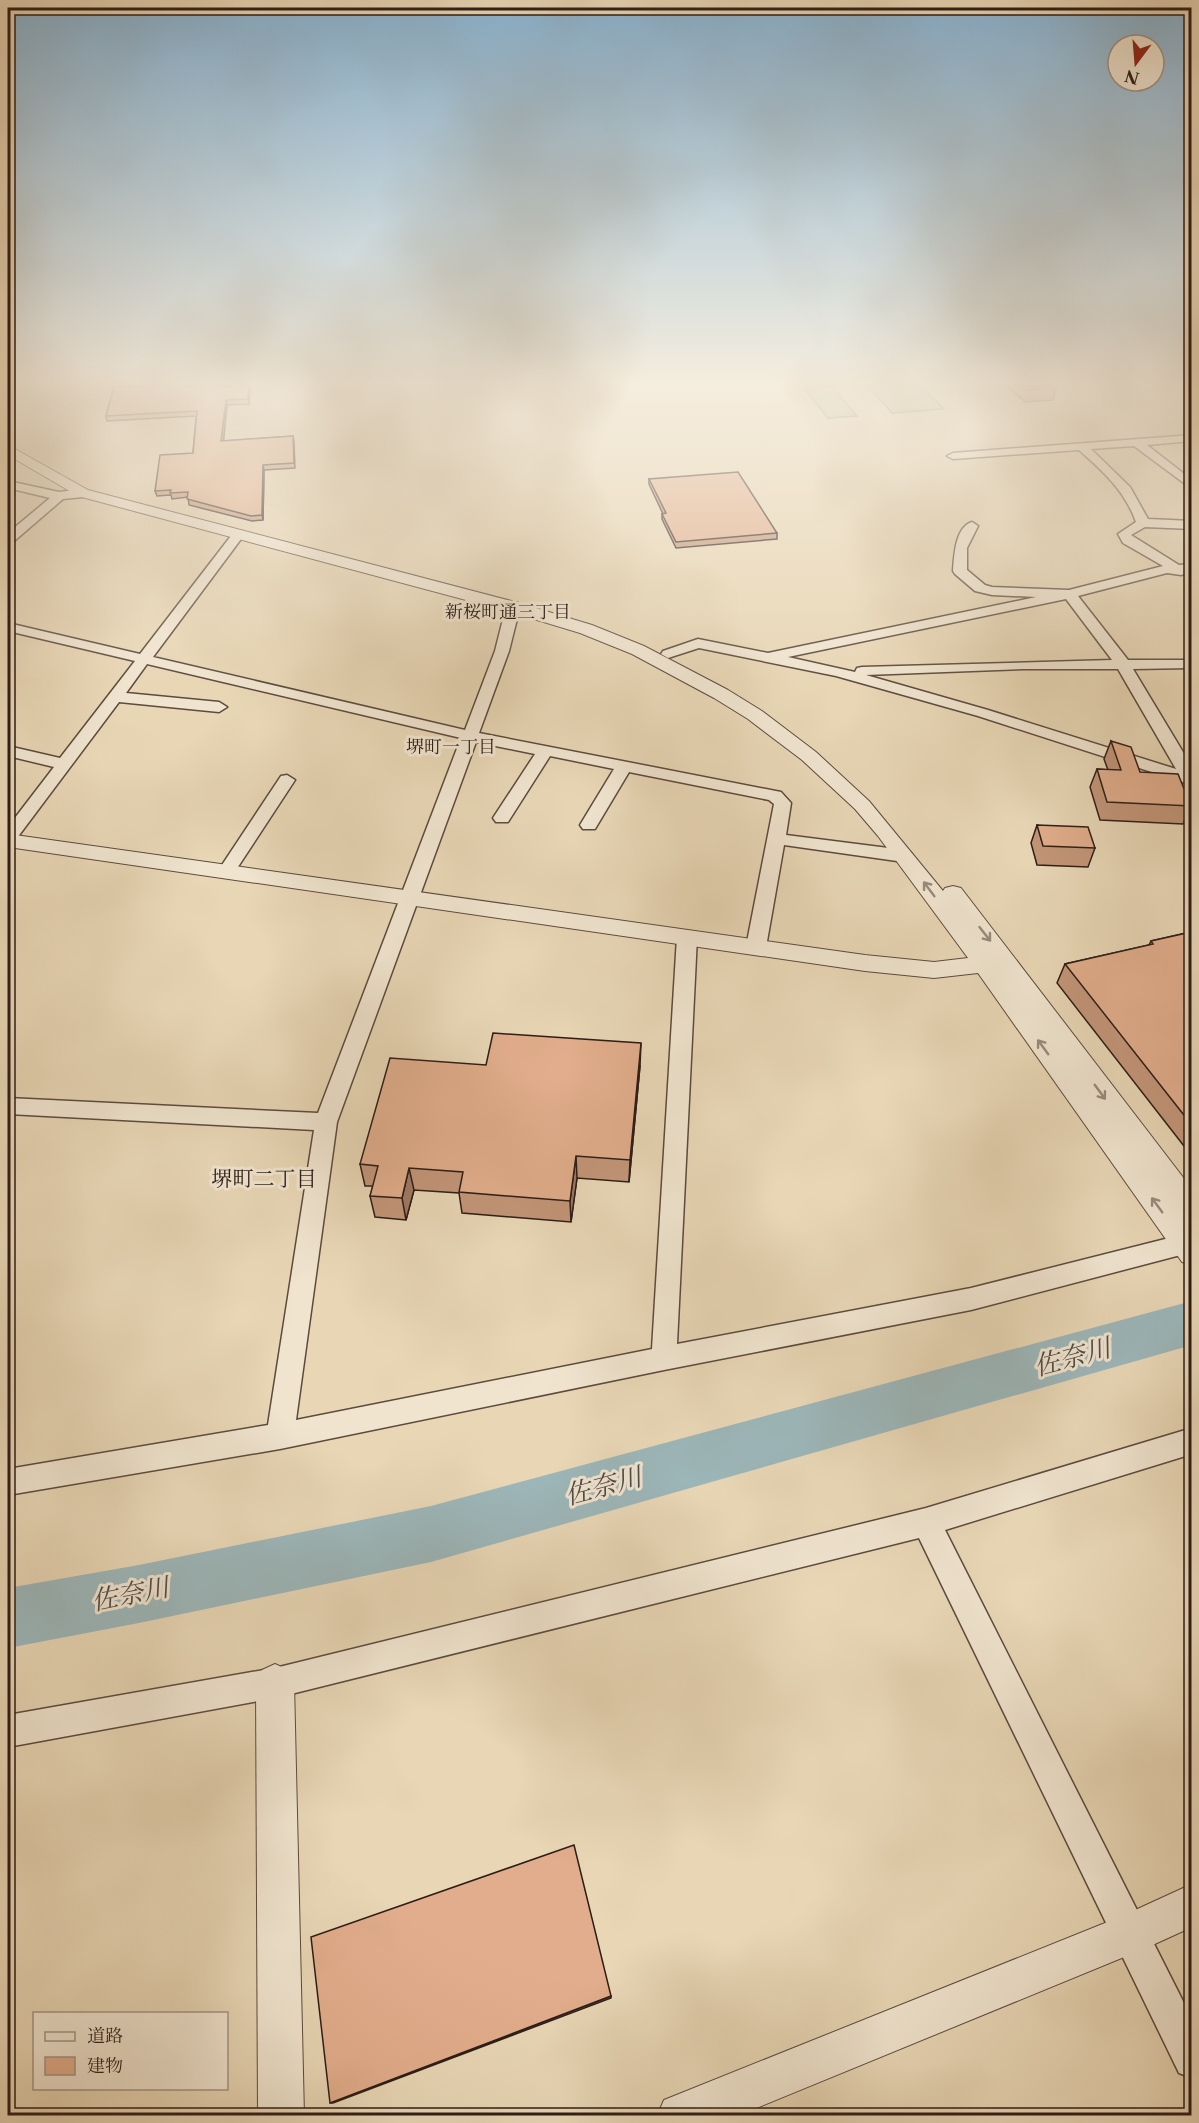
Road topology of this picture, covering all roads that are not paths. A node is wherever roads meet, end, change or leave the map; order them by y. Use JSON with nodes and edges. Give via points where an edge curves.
{"nodes":[{"id":1,"x":69,"y":485,"type":"edge"},
{"id":2,"x":96,"y":485,"type":"edge"},
{"id":3,"x":1122,"y":485,"type":"edge"},
{"id":4,"x":8,"y":486,"type":"edge"},
{"id":5,"x":82,"y":493,"type":"junction"},
{"id":6,"x":59,"y":496,"type":"junction"},
{"id":7,"x":1143,"y":523,"type":"junction"},
{"id":8,"x":1191,"y":525,"type":"edge"},
{"id":9,"x":972,"y":526,"type":"dead end"},
{"id":10,"x":238,"y":535,"type":"junction"},
{"id":11,"x":8,"y":539,"type":"edge"},
{"id":12,"x":1185,"y":569,"type":"edge"},
{"id":13,"x":1191,"y":582,"type":"edge"},
{"id":14,"x":1069,"y":594,"type":"junction"},
{"id":15,"x":513,"y":607,"type":"junction"},
{"id":16,"x":8,"y":627,"type":"edge"},
{"id":17,"x":668,"y":654,"type":"junction"},
{"id":18,"x":145,"y":658,"type":"junction"},
{"id":19,"x":765,"y":658,"type":"junction"},
{"id":20,"x":1123,"y":664,"type":"junction"},
{"id":21,"x":1191,"y":664,"type":"edge"},
{"id":22,"x":837,"y":672,"type":"junction"},
{"id":23,"x":115,"y":697,"type":"junction"},
{"id":24,"x":219,"y":707,"type":"dead end"},
{"id":25,"x":471,"y":736,"type":"junction"},
{"id":26,"x":8,"y":751,"type":"edge"},
{"id":27,"x":545,"y":752,"type":"junction"},
{"id":28,"x":63,"y":764,"type":"junction"},
{"id":29,"x":624,"y":766,"type":"junction"},
{"id":30,"x":1190,"y":778,"type":"edge"},
{"id":31,"x":287,"y":780,"type":"dead end"},
{"id":32,"x":502,"y":818,"type":"dead end"},
{"id":33,"x":589,"y":825,"type":"dead end"},
{"id":34,"x":776,"y":839,"type":"junction"},
{"id":35,"x":8,"y":840,"type":"edge"},
{"id":36,"x":904,"y":856,"type":"junction"},
{"id":37,"x":226,"y":872,"type":"junction"},
{"id":38,"x":411,"y":898,"type":"junction"},
{"id":39,"x":687,"y":937,"type":"junction"},
{"id":40,"x":756,"y":947,"type":"junction"},
{"id":41,"x":996,"y":963,"type":"junction"},
{"id":42,"x":8,"y":1106,"type":"edge"},
{"id":43,"x":326,"y":1122,"type":"junction"},
{"id":44,"x":1191,"y":1211,"type":"edge"},
{"id":45,"x":1188,"y":1248,"type":"edge"},
{"id":46,"x":664,"y":1358,"type":"junction"},
{"id":47,"x":279,"y":1436,"type":"junction"},
{"id":48,"x":1191,"y":1441,"type":"edge"},
{"id":49,"x":8,"y":1482,"type":"edge"},
{"id":50,"x":926,"y":1522,"type":"junction"},
{"id":51,"x":275,"y":1683,"type":"junction"},
{"id":52,"x":8,"y":1731,"type":"edge"},
{"id":53,"x":1191,"y":1905,"type":"edge"},
{"id":54,"x":1131,"y":1933,"type":"junction"},
{"id":55,"x":1191,"y":2060,"type":"edge"},
{"id":56,"x":281,"y":2115,"type":"edge"},
{"id":57,"x":680,"y":2115,"type":"edge"}],
"edges":[{"from":1,"to":5,"type":"street"},
{"from":2,"to":17,"type":"street","via":[[524,601],[623,633]]},
{"from":3,"to":7,"type":"street"},
{"from":4,"to":6,"type":"street"},
{"from":5,"to":6,"type":"street"},
{"from":5,"to":10,"type":"street"},
{"from":6,"to":11,"type":"street"},
{"from":7,"to":8,"type":"street"},
{"from":7,"to":12,"type":"street","via":[[1124,534],[1128,540]]},
{"from":9,"to":14,"type":"street","via":[[961,548],[960,571],[980,588]]},
{"from":10,"to":15,"type":"street"},
{"from":10,"to":18,"type":"street"},
{"from":12,"to":13,"type":"street"},
{"from":12,"to":14,"type":"street","via":[[1167,569]]},
{"from":14,"to":19,"type":"street"},
{"from":14,"to":20,"type":"street"},
{"from":15,"to":25,"type":"street","via":[[502,651]]},
{"from":15,"to":36,"type":"street","via":[[638,650],[721,694],[809,756],[862,805]]},
{"from":16,"to":18,"type":"street"},
{"from":17,"to":19,"type":"street","via":[[698,643]]},
{"from":17,"to":41,"type":"street","one_way":true,"via":[[766,708],[872,793],[902,826]]},
{"from":18,"to":23,"type":"street"},
{"from":18,"to":25,"type":"street"},
{"from":19,"to":22,"type":"street"},
{"from":20,"to":21,"type":"street"},
{"from":20,"to":22,"type":"street"},
{"from":20,"to":30,"type":"street"},
{"from":22,"to":30,"type":"street"},
{"from":23,"to":24,"type":"street"},
{"from":23,"to":28,"type":"street"},
{"from":25,"to":27,"type":"street"},
{"from":25,"to":38,"type":"street"},
{"from":26,"to":28,"type":"street"},
{"from":27,"to":29,"type":"street"},
{"from":27,"to":32,"type":"street"},
{"from":28,"to":35,"type":"street"},
{"from":29,"to":33,"type":"street"},
{"from":29,"to":34,"type":"street","via":[[775,796],[783,803]]},
{"from":31,"to":37,"type":"street"},
{"from":34,"to":36,"type":"street"},
{"from":34,"to":40,"type":"street"},
{"from":35,"to":37,"type":"street"},
{"from":41,"to":36,"type":"street","one_way":true},
{"from":37,"to":38,"type":"street"},
{"from":38,"to":39,"type":"street"},
{"from":38,"to":43,"type":"street"},
{"from":39,"to":40,"type":"street"},
{"from":39,"to":46,"type":"street"},
{"from":40,"to":41,"type":"street","via":[[934,970]]},
{"from":41,"to":44,"type":"street","one_way":true},
{"from":45,"to":41,"type":"street","one_way":true},
{"from":42,"to":43,"type":"street"},
{"from":43,"to":47,"type":"street"},
{"from":45,"to":46,"type":"street","via":[[971,1299]]},
{"from":46,"to":47,"type":"street"},
{"from":47,"to":49,"type":"street"},
{"from":48,"to":50,"type":"street"},
{"from":50,"to":51,"type":"street"},
{"from":50,"to":54,"type":"street"},
{"from":51,"to":52,"type":"street"},
{"from":51,"to":56,"type":"street"},
{"from":53,"to":54,"type":"street"},
{"from":54,"to":55,"type":"street"},
{"from":54,"to":57,"type":"street"}]}
